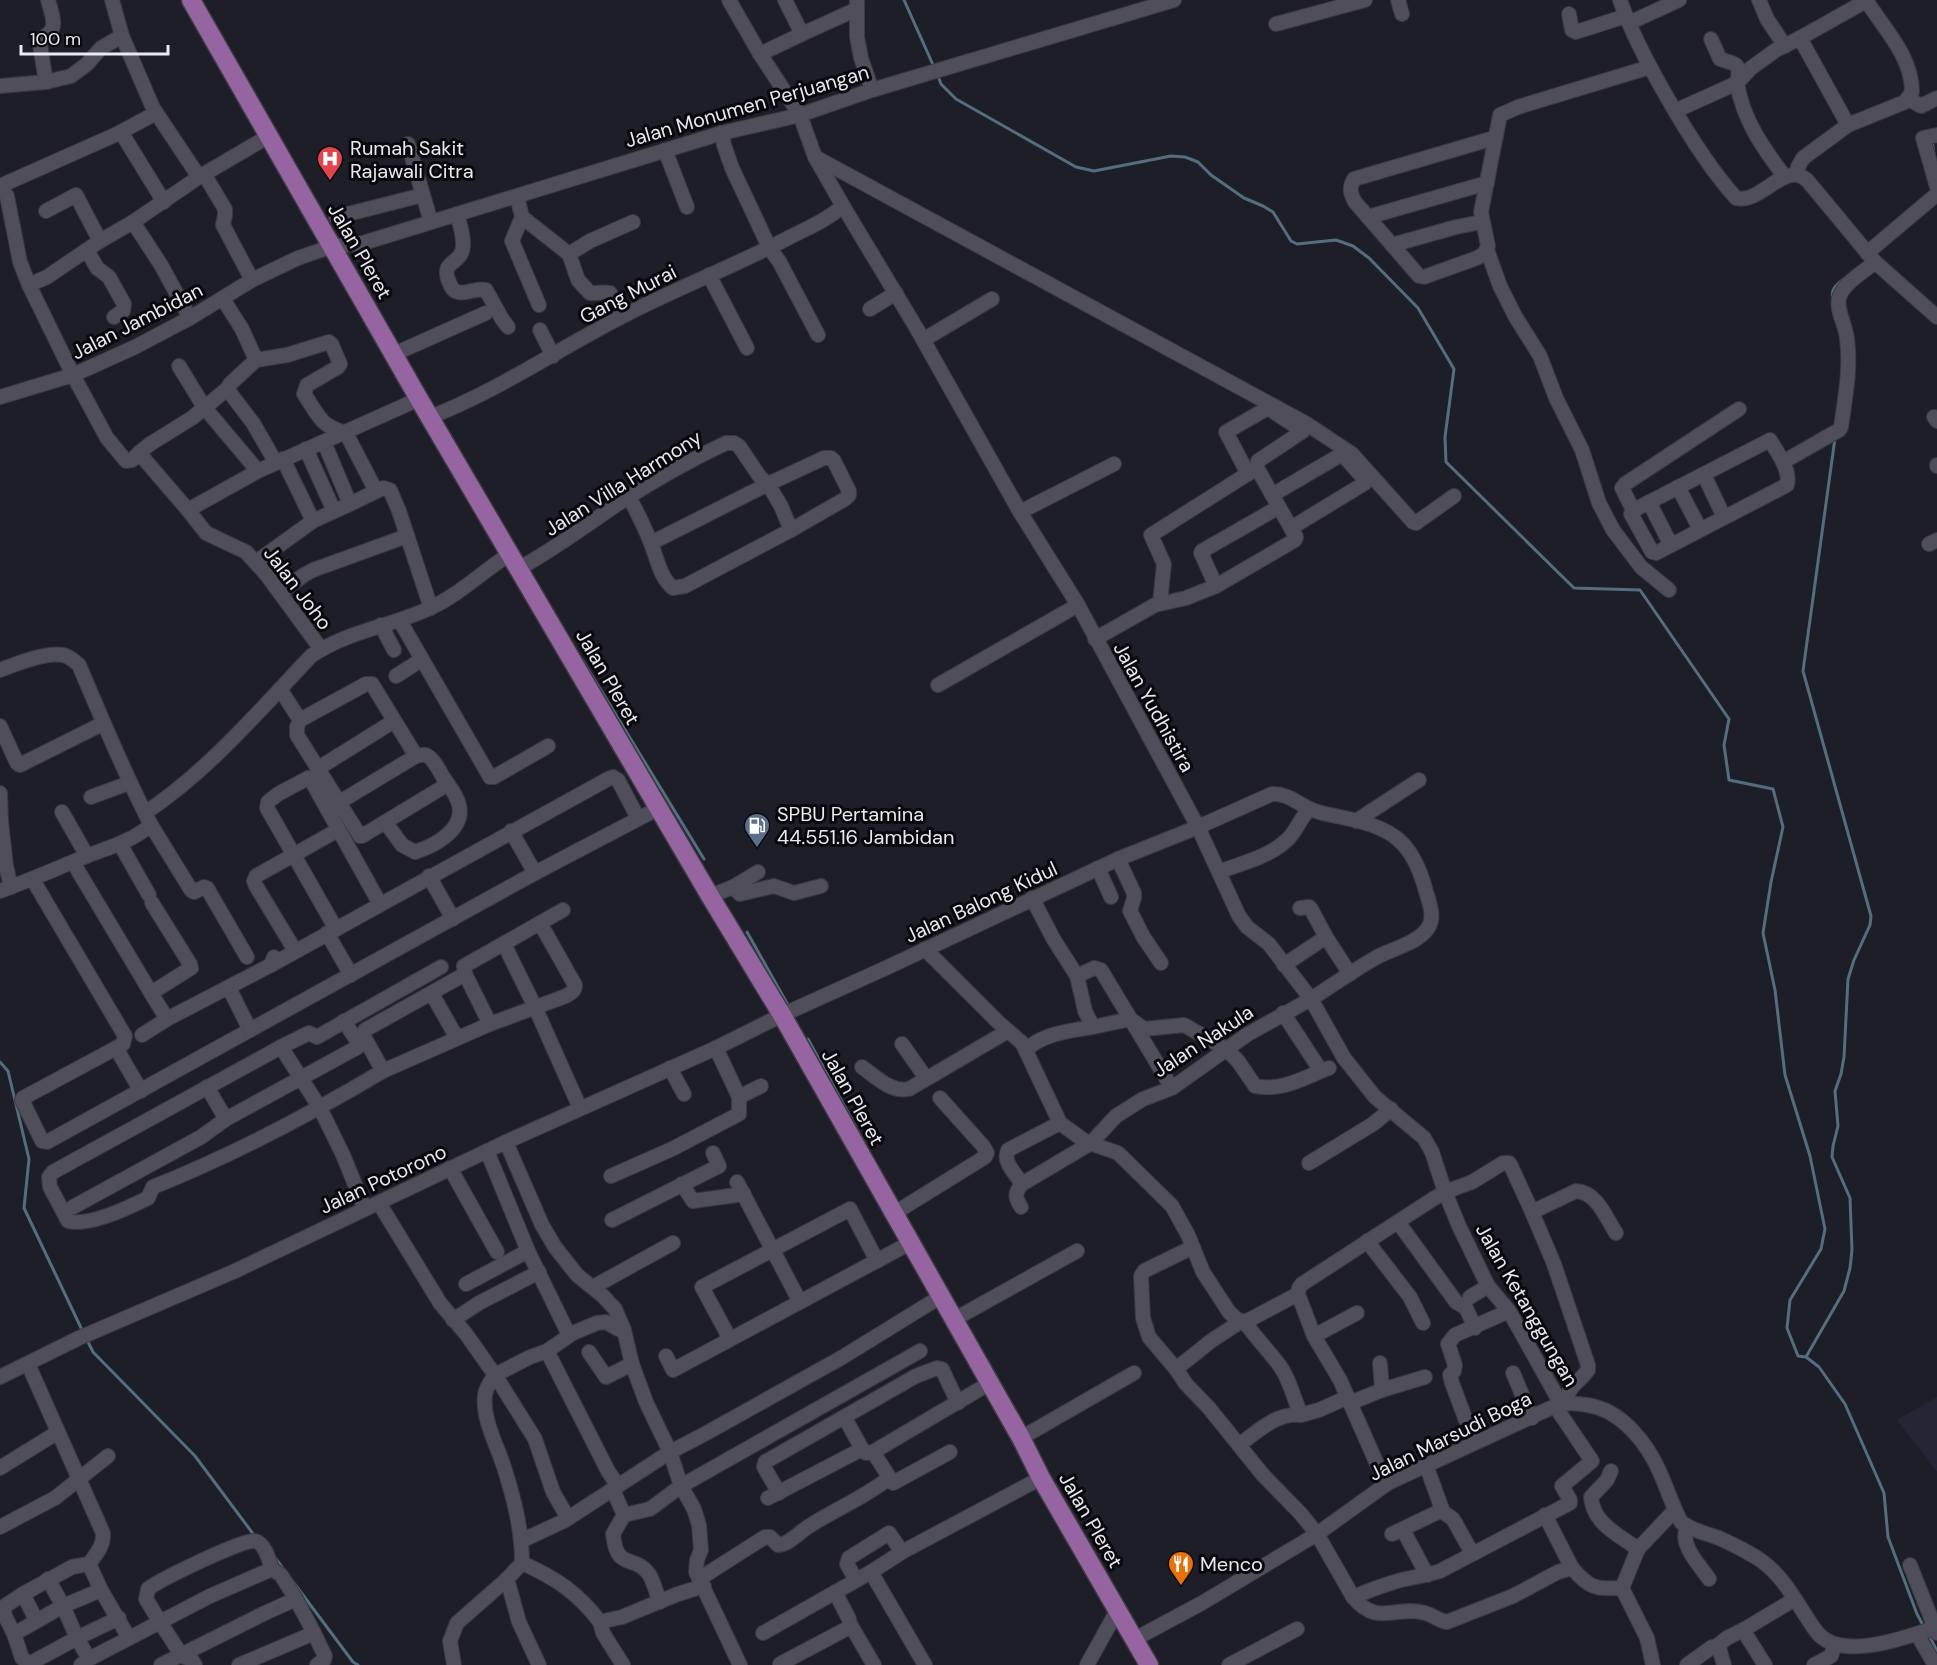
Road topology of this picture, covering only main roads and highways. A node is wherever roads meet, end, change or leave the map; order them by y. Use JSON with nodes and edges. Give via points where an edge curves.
{"nodes":[{"id":1,"x":191,"y":0,"type":"edge"},
{"id":2,"x":1149,"y":1665,"type":"edge"}],
"edges":[{"from":1,"to":2,"type":"main road","name":"Jalan Pleret","via":[[330,247],[782,1015]]}]}
